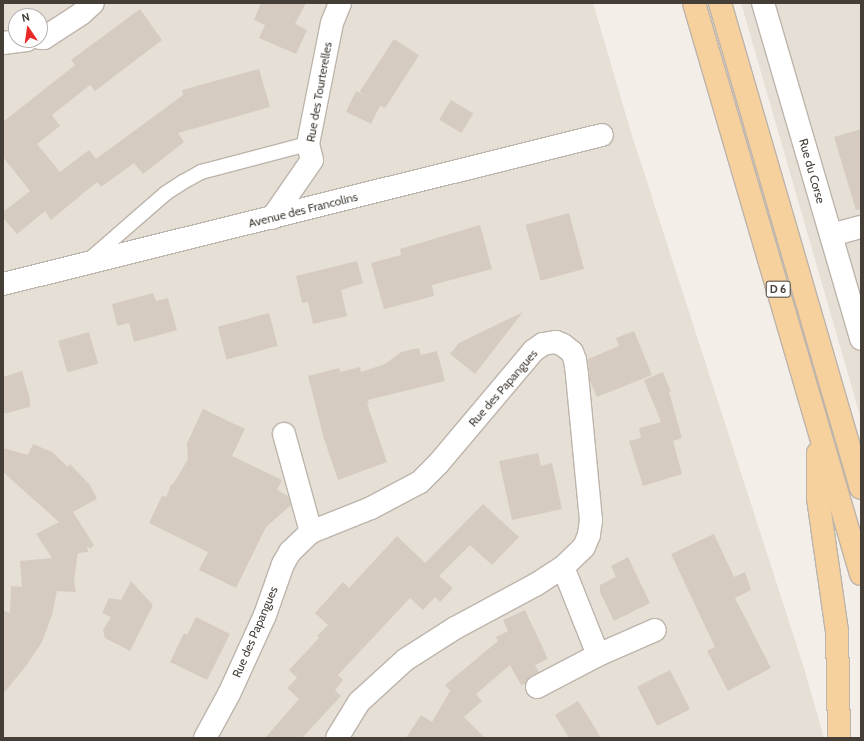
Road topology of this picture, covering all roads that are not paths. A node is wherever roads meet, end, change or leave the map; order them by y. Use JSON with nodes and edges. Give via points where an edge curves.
{"nodes":[{"id":1,"x":93,"y":3,"type":"edge"},
{"id":2,"x":340,"y":3,"type":"edge"},
{"id":3,"x":694,"y":3,"type":"edge"},
{"id":4,"x":720,"y":3,"type":"edge"},
{"id":5,"x":763,"y":3,"type":"edge"},
{"id":6,"x":48,"y":35,"type":"edge"},
{"id":7,"x":602,"y":135,"type":"dead end"},
{"id":8,"x":308,"y":144,"type":"junction"},
{"id":9,"x":272,"y":218,"type":"junction"},
{"id":10,"x":861,"y":227,"type":"edge"},
{"id":11,"x":831,"y":235,"type":"junction"},
{"id":12,"x":85,"y":264,"type":"junction"},
{"id":13,"x":3,"y":284,"type":"edge"},
{"id":14,"x":861,"y":339,"type":"edge"},
{"id":15,"x":818,"y":427,"type":"junction"},
{"id":16,"x":284,"y":434,"type":"dead end"},
{"id":17,"x":861,"y":488,"type":"edge"},
{"id":18,"x":311,"y":532,"type":"junction"},
{"id":19,"x":563,"y":567,"type":"junction"},
{"id":20,"x":861,"y":574,"type":"edge"},
{"id":21,"x":655,"y":630,"type":"dead end"},
{"id":22,"x":598,"y":655,"type":"junction"},
{"id":23,"x":537,"y":687,"type":"dead end"},
{"id":24,"x":205,"y":738,"type":"edge"},
{"id":25,"x":337,"y":738,"type":"edge"},
{"id":26,"x":839,"y":738,"type":"edge"}],
"edges":[{"from":1,"to":6,"type":"street"},
{"from":2,"to":8,"type":"street","name":"Rue des Tourterelles","via":[[332,23]]},
{"from":3,"to":15,"type":"main road","number":"D 6"},
{"from":4,"to":17,"type":"main road","number":"D 6"},
{"from":5,"to":11,"type":"street","name":"Rue du Corse"},
{"from":7,"to":9,"type":"street","name":"Avenue des Francolins"},
{"from":8,"to":9,"type":"street","name":"Rue des Tourterelles","via":[[312,160]]},
{"from":8,"to":12,"type":"lane","via":[[201,172],[166,193]]},
{"from":9,"to":12,"type":"street","name":"Avenue des Francolins"},
{"from":10,"to":11,"type":"street"},
{"from":11,"to":14,"type":"street","name":"Rue du Corse"},
{"from":12,"to":13,"type":"street","name":"Avenue des Francolins"},
{"from":15,"to":20,"type":"main road","number":"D 6"},
{"from":15,"to":26,"type":"main road","via":[[818,498],[837,631]]},
{"from":16,"to":18,"type":"street"},
{"from":18,"to":19,"type":"street","name":"Rue des Papangues","via":[[371,508],[420,482],[533,351],[543,344],[556,342],[572,352],[575,360],[591,520],[584,547]]},
{"from":18,"to":24,"type":"street","name":"Rue des Papangues","via":[[290,552],[283,564],[265,615],[229,694]]},
{"from":19,"to":22,"type":"street"},
{"from":19,"to":25,"type":"street","name":"Rue des Papangues","via":[[455,628],[405,660],[359,702]]},
{"from":21,"to":22,"type":"street"},
{"from":22,"to":23,"type":"street"}]}
